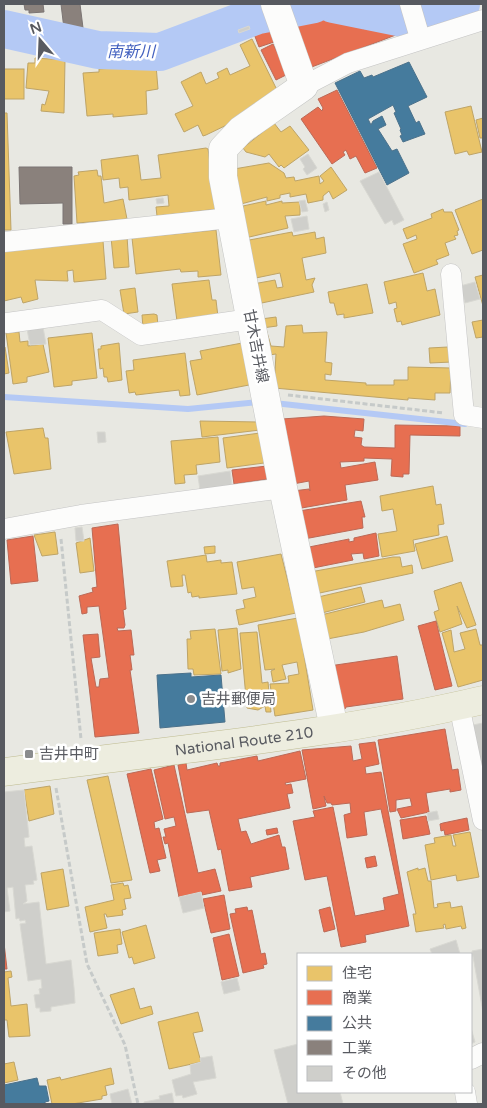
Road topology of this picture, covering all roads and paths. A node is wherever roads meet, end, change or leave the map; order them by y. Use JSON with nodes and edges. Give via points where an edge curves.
{"nodes":[{"id":1,"x":410,"y":5,"type":"edge"},
{"id":2,"x":277,"y":12,"type":"edge"},
{"id":3,"x":483,"y":20,"type":"edge"},
{"id":4,"x":419,"y":34,"type":"junction"},
{"id":5,"x":304,"y":86,"type":"junction"},
{"id":6,"x":230,"y":218,"type":"junction"},
{"id":7,"x":4,"y":242,"type":"edge"},
{"id":8,"x":451,"y":274,"type":"dead end"},
{"id":9,"x":250,"y":319,"type":"junction"},
{"id":10,"x":7,"y":323,"type":"dead end"},
{"id":11,"x":267,"y":404,"type":"junction"},
{"id":12,"x":474,"y":416,"type":"edge"},
{"id":13,"x":283,"y":488,"type":"junction"},
{"id":14,"x":59,"y":519,"type":"junction"},
{"id":15,"x":4,"y":529,"type":"edge"},
{"id":16,"x":471,"y":703,"type":"edge"},
{"id":17,"x":334,"y":728,"type":"junction"},
{"id":18,"x":84,"y":762,"type":"junction"},
{"id":19,"x":52,"y":766,"type":"junction"},
{"id":20,"x":4,"y":772,"type":"edge"},
{"id":21,"x":483,"y":820,"type":"edge"},
{"id":22,"x":138,"y":1104,"type":"edge"}],
"edges":[{"from":1,"to":4,"type":"street"},
{"from":2,"to":5,"type":"main road"},
{"from":3,"to":4,"type":"street"},
{"from":4,"to":5,"type":"street","via":[[348,63]]},
{"from":5,"to":6,"type":"main road","name":"甘木吉井線","via":[[241,130],[223,149],[223,177]]},
{"from":6,"to":7,"type":"street"},
{"from":6,"to":9,"type":"main road","name":"甘木吉井線"},
{"from":8,"to":12,"type":"street"},
{"from":9,"to":10,"type":"street","via":[[141,335],[102,310]]},
{"from":9,"to":11,"type":"main road","name":"甘木吉井線"},
{"from":11,"to":12,"type":"path"},
{"from":11,"to":13,"type":"main road","name":"甘木吉井線"},
{"from":13,"to":14,"type":"street"},
{"from":13,"to":17,"type":"main road","name":"甘木吉井線"},
{"from":14,"to":15,"type":"street"},
{"from":14,"to":18,"type":"path"},
{"from":16,"to":17,"type":"highway","name":"National Route 210"},
{"from":16,"to":21,"type":"street"},
{"from":17,"to":18,"type":"highway","name":"National Route 210"},
{"from":18,"to":19,"type":"highway","name":"National Route 210"},
{"from":19,"to":20,"type":"highway","name":"National Route 210"},
{"from":19,"to":22,"type":"path","via":[[87,964],[126,1045]]}]}
